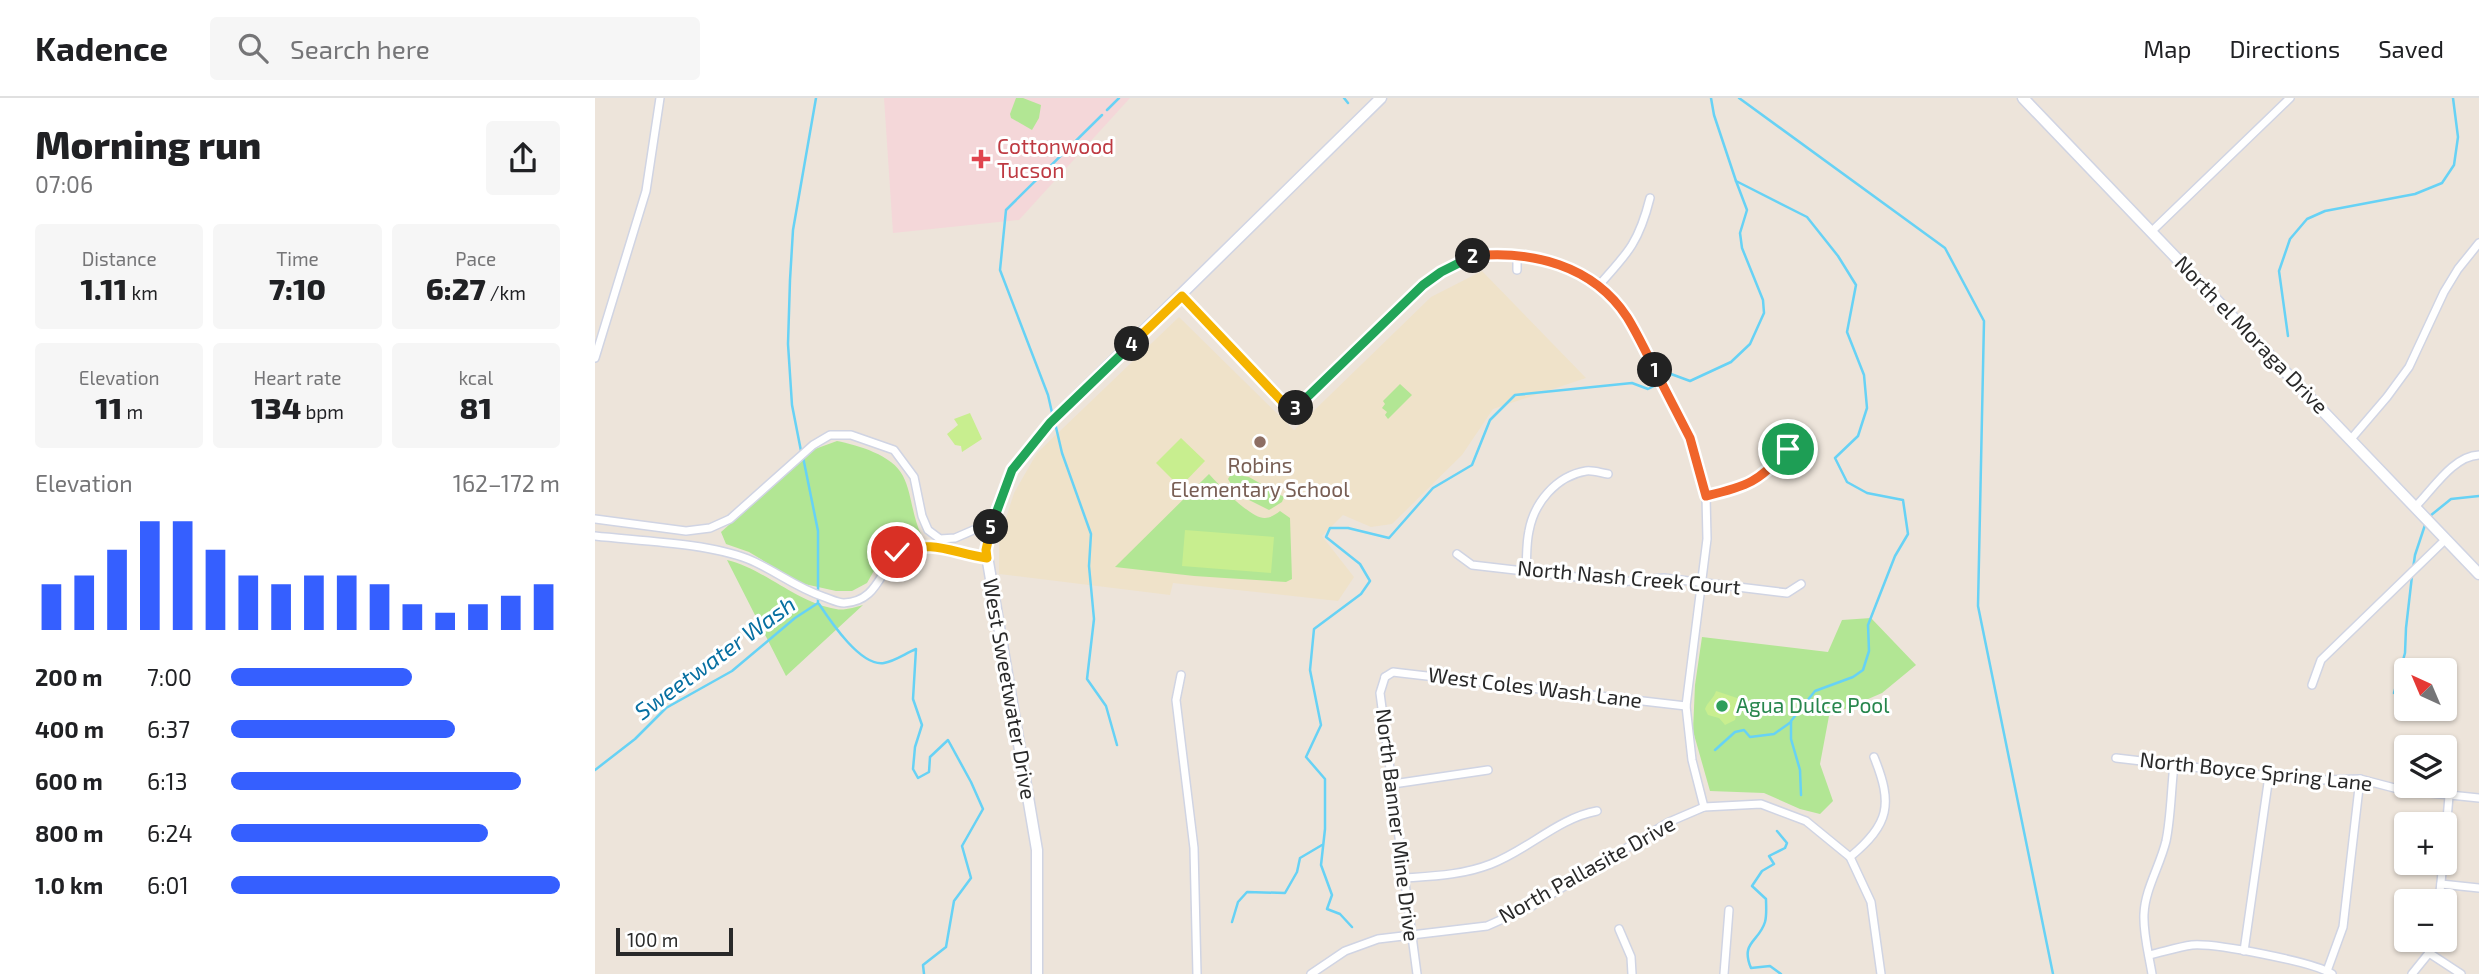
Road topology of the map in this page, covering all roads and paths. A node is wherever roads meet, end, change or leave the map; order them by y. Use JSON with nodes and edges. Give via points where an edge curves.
{"nodes":[{"id":1,"x":660,"y":98,"type":"edge"},
{"id":2,"x":1381,"y":98,"type":"edge"},
{"id":3,"x":2023,"y":98,"type":"edge"},
{"id":4,"x":2290,"y":98,"type":"edge"},
{"id":5,"x":1650,"y":198,"type":"dead end"},
{"id":6,"x":2151,"y":231,"type":"junction"},
{"id":7,"x":2479,"y":243,"type":"edge"},
{"id":8,"x":1517,"y":255,"type":"junction"},
{"id":9,"x":1517,"y":270,"type":"dead end"},
{"id":10,"x":1599,"y":285,"type":"junction"},
{"id":11,"x":1182,"y":296,"type":"junction"},
{"id":12,"x":595,"y":358,"type":"edge"},
{"id":13,"x":2351,"y":439,"type":"junction"},
{"id":14,"x":1788,"y":449,"type":"dead end"},
{"id":15,"x":2479,"y":455,"type":"edge"},
{"id":16,"x":1608,"y":474,"type":"dead end"},
{"id":17,"x":1706,"y":496,"type":"junction"},
{"id":18,"x":2416,"y":506,"type":"junction"},
{"id":19,"x":595,"y":519,"type":"edge"},
{"id":20,"x":992,"y":522,"type":"junction"},
{"id":21,"x":595,"y":536,"type":"edge"},
{"id":22,"x":2446,"y":539,"type":"junction"},
{"id":23,"x":1457,"y":554,"type":"dead end"},
{"id":24,"x":987,"y":558,"type":"junction"},
{"id":25,"x":1526,"y":570,"type":"junction"},
{"id":26,"x":2479,"y":573,"type":"edge"},
{"id":27,"x":1701,"y":582,"type":"junction"},
{"id":28,"x":1801,"y":584,"type":"dead end"},
{"id":29,"x":1181,"y":675,"type":"dead end"},
{"id":30,"x":1382,"y":675,"type":"joint"},
{"id":31,"x":2312,"y":685,"type":"dead end"},
{"id":32,"x":1686,"y":705,"type":"junction"},
{"id":33,"x":1874,"y":757,"type":"dead end"},
{"id":34,"x":2116,"y":758,"type":"dead end"},
{"id":35,"x":2174,"y":765,"type":"junction"},
{"id":36,"x":1488,"y":769,"type":"dead end"},
{"id":37,"x":2269,"y":776,"type":"junction"},
{"id":38,"x":2360,"y":779,"type":"junction"},
{"id":39,"x":1393,"y":784,"type":"junction"},
{"id":40,"x":2394,"y":788,"type":"edge"},
{"id":41,"x":2457,"y":797,"type":"edge"},
{"id":42,"x":2479,"y":799,"type":"edge"},
{"id":43,"x":1703,"y":807,"type":"junction"},
{"id":44,"x":1597,"y":811,"type":"dead end"},
{"id":45,"x":1850,"y":857,"type":"junction"},
{"id":46,"x":2442,"y":875,"type":"edge"},
{"id":47,"x":1405,"y":878,"type":"junction"},
{"id":48,"x":2441,"y":884,"type":"junction"},
{"id":49,"x":2479,"y":888,"type":"edge"},
{"id":50,"x":2440,"y":889,"type":"edge"},
{"id":51,"x":1729,"y":910,"type":"dead end"},
{"id":52,"x":1619,"y":929,"type":"dead end"},
{"id":53,"x":1411,"y":934,"type":"junction"},
{"id":54,"x":2244,"y":951,"type":"junction"},
{"id":55,"x":2429,"y":953,"type":"joint"},
{"id":56,"x":2149,"y":955,"type":"junction"},
{"id":57,"x":2330,"y":972,"type":"edge"},
{"id":58,"x":1037,"y":974,"type":"edge"},
{"id":59,"x":1197,"y":974,"type":"edge"},
{"id":60,"x":1311,"y":974,"type":"edge"},
{"id":61,"x":1417,"y":974,"type":"edge"},
{"id":62,"x":1632,"y":974,"type":"edge"},
{"id":63,"x":1724,"y":974,"type":"edge"},
{"id":64,"x":1881,"y":974,"type":"edge"},
{"id":65,"x":2152,"y":974,"type":"edge"},
{"id":66,"x":2412,"y":974,"type":"edge"},
{"id":67,"x":2461,"y":974,"type":"edge"}],
"edges":[{"from":1,"to":12,"type":"street","via":[[646,191]]},
{"from":2,"to":11,"type":"street","name":"West Sweetwater Drive"},
{"from":3,"to":6,"type":"street","name":"North el Moraga Drive"},
{"from":4,"to":6,"type":"street"},
{"from":5,"to":10,"type":"street","via":[[1632,249]]},
{"from":6,"to":13,"type":"street","name":"North el Moraga Drive"},
{"from":7,"to":13,"type":"street","via":[[2444,292],[2409,367]]},
{"from":8,"to":9,"type":"street"},
{"from":8,"to":10,"type":"street","via":[[1571,268]]},
{"from":8,"to":11,"type":"street","via":[[1472,256],[1432,278],[1292,412]]},
{"from":10,"to":17,"type":"street","via":[[1626,316],[1690,438]]},
{"from":11,"to":20,"type":"street","name":"West Sweetwater Drive","via":[[1050,423],[1012,470]]},
{"from":13,"to":18,"type":"street","name":"North el Moraga Drive"},
{"from":14,"to":17,"type":"street","via":[[1766,474],[1740,488]]},
{"from":15,"to":18,"type":"street","via":[[2453,467]]},
{"from":16,"to":25,"type":"street","via":[[1587,471],[1568,477],[1544,497],[1529,532]]},
{"from":17,"to":27,"type":"street"},
{"from":18,"to":22,"type":"street","name":"North el Moraga Drive"},
{"from":19,"to":20,"type":"street","via":[[686,531],[710,528],[730,519],[813,445],[830,435],[851,435],[894,450],[914,477],[927,530],[940,539],[955,538]]},
{"from":20,"to":24,"type":"street","name":"West Sweetwater Drive"},
{"from":21,"to":24,"type":"street","via":[[681,545],[749,559],[807,592],[843,603],[863,598],[879,585],[897,552],[916,545]]},
{"from":22,"to":26,"type":"street","name":"North el Moraga Drive"},
{"from":22,"to":31,"type":"street","via":[[2321,660]]},
{"from":23,"to":25,"type":"street","name":"North Nash Creek Court","via":[[1472,565]]},
{"from":24,"to":58,"type":"street","name":"West Sweetwater Drive","via":[[1037,850]]},
{"from":25,"to":27,"type":"street","name":"North Nash Creek Court","via":[[1620,582],[1664,578]]},
{"from":27,"to":28,"type":"street","name":"North Nash Creek Court","via":[[1787,593]]},
{"from":27,"to":32,"type":"street"},
{"from":29,"to":59,"type":"street","via":[[1176,700],[1194,848]]},
{"from":30,"to":32,"type":"street","name":"West Coles Wash Lane","via":[[1393,672]]},
{"from":30,"to":39,"type":"street","name":"North Banner Mine Drive","via":[[1380,693]]},
{"from":32,"to":43,"type":"street"},
{"from":33,"to":45,"type":"street","via":[[1885,783],[1882,821],[1869,841]]},
{"from":34,"to":35,"type":"street","name":"North Boyce Spring Lane"},
{"from":35,"to":37,"type":"street","name":"North Boyce Spring Lane"},
{"from":35,"to":56,"type":"street","via":[[2166,840],[2144,911]]},
{"from":36,"to":39,"type":"street"},
{"from":37,"to":38,"type":"street","name":"North Boyce Spring Lane"},
{"from":37,"to":54,"type":"street"},
{"from":38,"to":40,"type":"street","name":"North Boyce Spring Lane"},
{"from":38,"to":57,"type":"street","via":[[2343,928]]},
{"from":39,"to":47,"type":"street","name":"North Banner Mine Drive"},
{"from":41,"to":42,"type":"street","name":"North Boyce Spring Lane"},
{"from":43,"to":45,"type":"street","via":[[1761,804],[1806,821]]},
{"from":43,"to":53,"type":"street","name":"North Pallasite Drive","via":[[1669,822],[1532,906],[1487,926]]},
{"from":44,"to":47,"type":"street","via":[[1580,814],[1491,864],[1456,875]]},
{"from":45,"to":64,"type":"street","via":[[1871,902]]},
{"from":46,"to":48,"type":"street"},
{"from":47,"to":53,"type":"street","name":"North Banner Mine Drive"},
{"from":48,"to":49,"type":"street"},
{"from":48,"to":50,"type":"street"},
{"from":51,"to":63,"type":"street"},
{"from":52,"to":62,"type":"street","via":[[1631,957]]},
{"from":53,"to":60,"type":"street","name":"North Pallasite Drive","via":[[1345,951]]},
{"from":53,"to":61,"type":"street","name":"North Banner Mine Drive"},
{"from":54,"to":56,"type":"street","via":[[2194,945]]},
{"from":54,"to":57,"type":"street"},
{"from":55,"to":66,"type":"street"},
{"from":55,"to":67,"type":"street"},
{"from":56,"to":65,"type":"street"}]}
